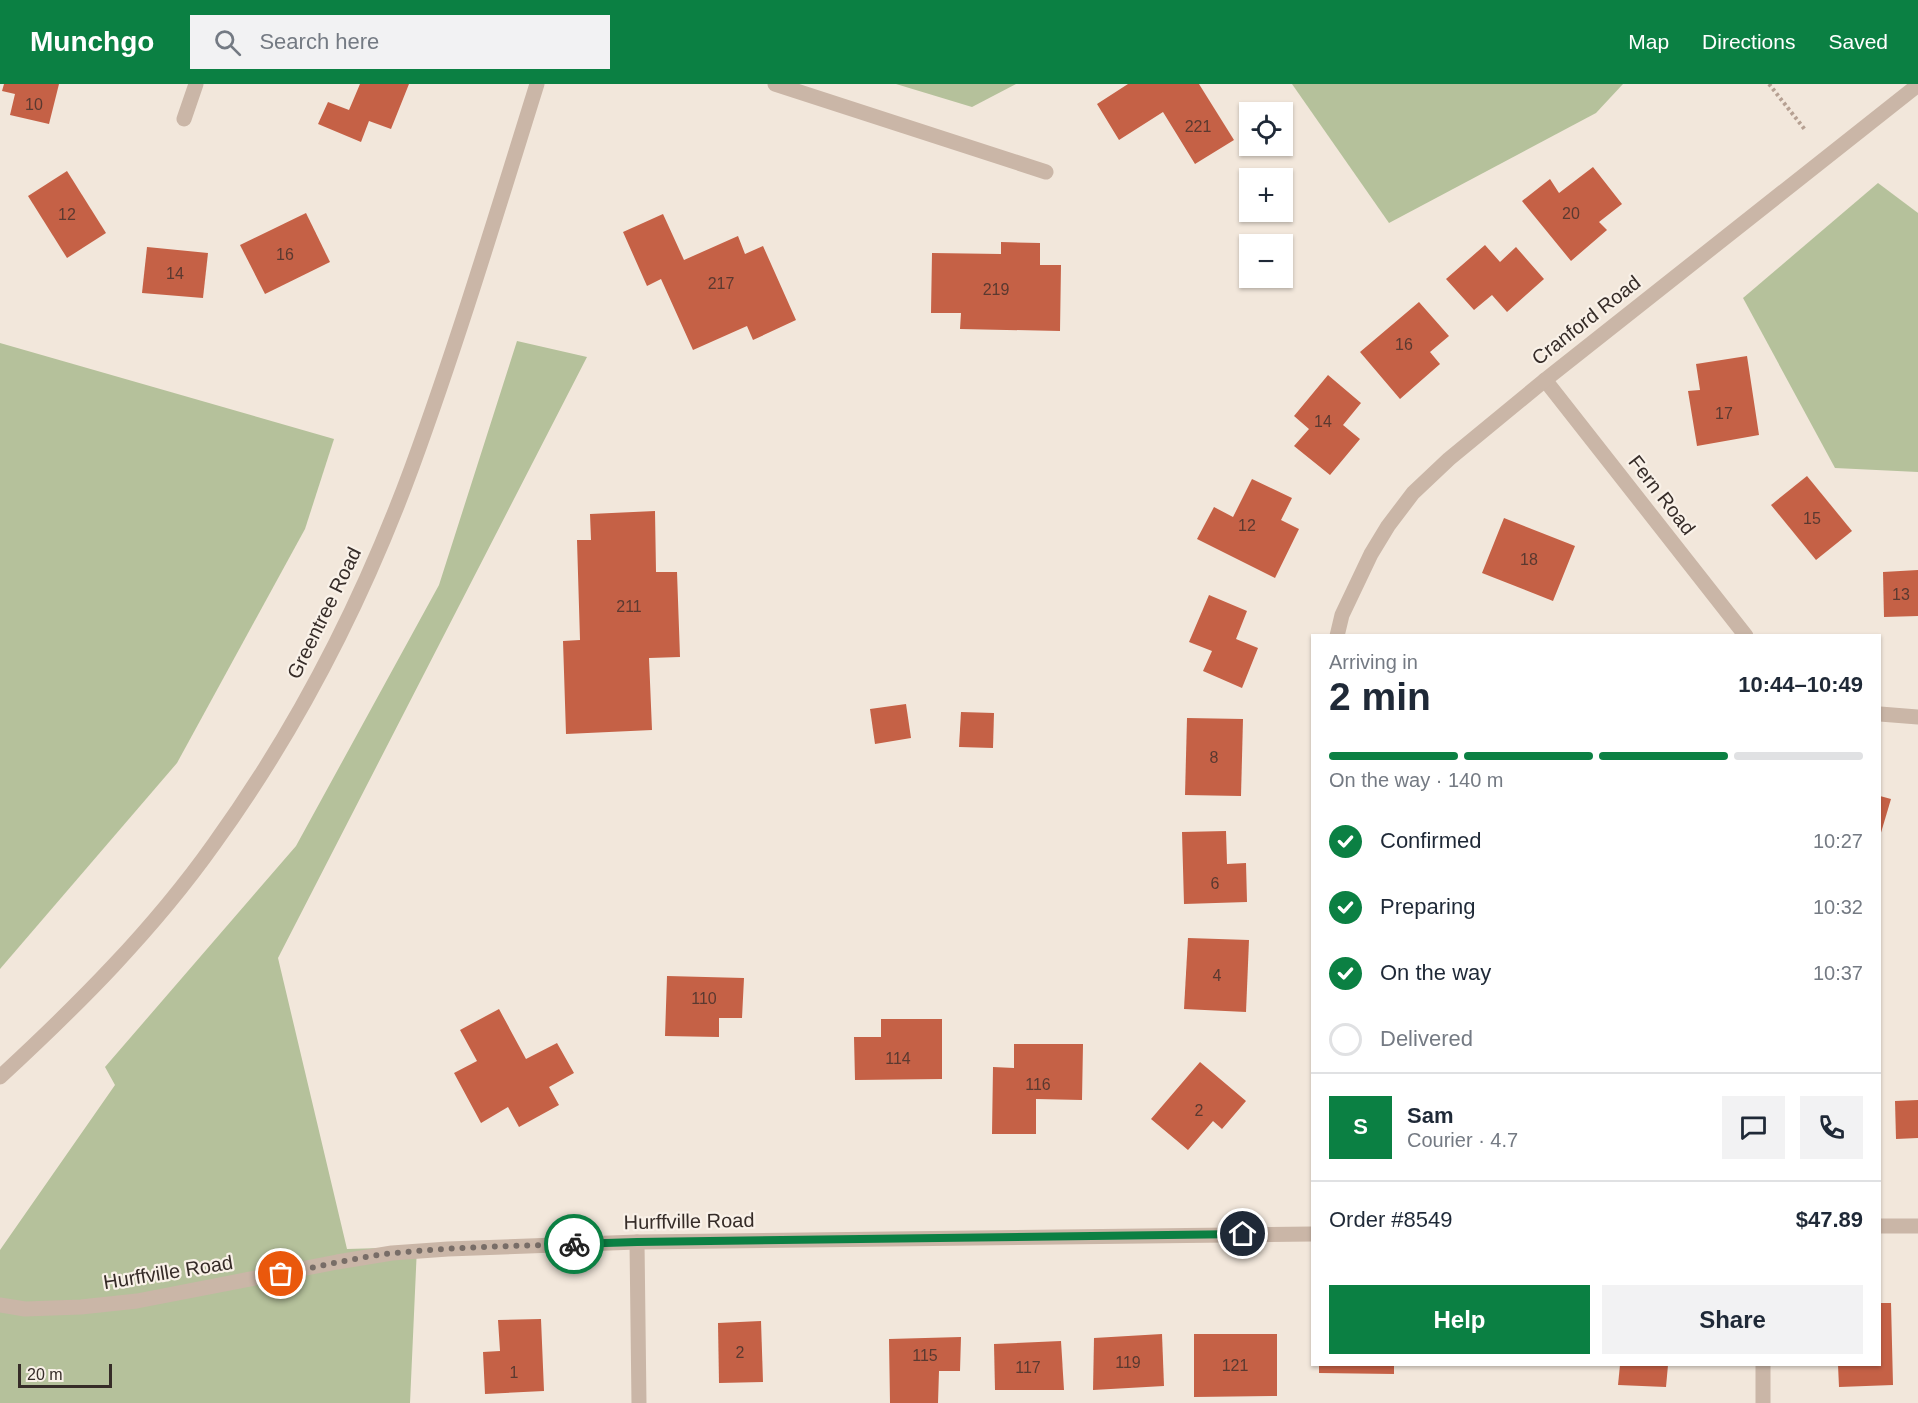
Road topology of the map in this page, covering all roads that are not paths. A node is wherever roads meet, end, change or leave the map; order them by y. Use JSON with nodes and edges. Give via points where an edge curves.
{"nodes":[{"id":1,"x":196,"y":84,"type":"edge"},
{"id":2,"x":537,"y":84,"type":"edge"},
{"id":3,"x":775,"y":84,"type":"edge"},
{"id":4,"x":1918,"y":85,"type":"edge"},
{"id":5,"x":184,"y":119,"type":"dead end"},
{"id":6,"x":1046,"y":172,"type":"dead end"},
{"id":7,"x":1545,"y":380,"type":"junction"},
{"id":8,"x":1337,"y":634,"type":"edge"},
{"id":9,"x":1744,"y":634,"type":"edge"},
{"id":10,"x":1881,"y":714,"type":"edge"},
{"id":11,"x":1918,"y":717,"type":"edge"},
{"id":12,"x":0,"y":1077,"type":"edge"},
{"id":13,"x":1881,"y":1226,"type":"edge"},
{"id":14,"x":1918,"y":1226,"type":"edge"},
{"id":15,"x":1311,"y":1233,"type":"edge"},
{"id":16,"x":637,"y":1242,"type":"junction"},
{"id":17,"x":0,"y":1305,"type":"edge"},
{"id":18,"x":1763,"y":1366,"type":"edge"},
{"id":19,"x":639,"y":1403,"type":"edge"},
{"id":20,"x":1763,"y":1403,"type":"edge"}],
"edges":[{"from":1,"to":5,"type":"street"},
{"from":2,"to":12,"type":"street","name":"Greentree Road","via":[[411,469],[323,667],[252,790],[172,900],[95,986]]},
{"from":3,"to":6,"type":"street"},
{"from":4,"to":7,"type":"street","name":"Cranford Road"},
{"from":7,"to":8,"type":"street","name":"Cranford Road","via":[[1413,493],[1371,554],[1342,615]]},
{"from":7,"to":9,"type":"street","name":"Fern Road"},
{"from":10,"to":11,"type":"street"},
{"from":13,"to":14,"type":"street"},
{"from":15,"to":16,"type":"street","name":"Hurffville Road"},
{"from":16,"to":17,"type":"street","name":"Hurffville Road","via":[[392,1254],[137,1301],[25,1309]]},
{"from":16,"to":19,"type":"street"},
{"from":18,"to":20,"type":"street"}]}
